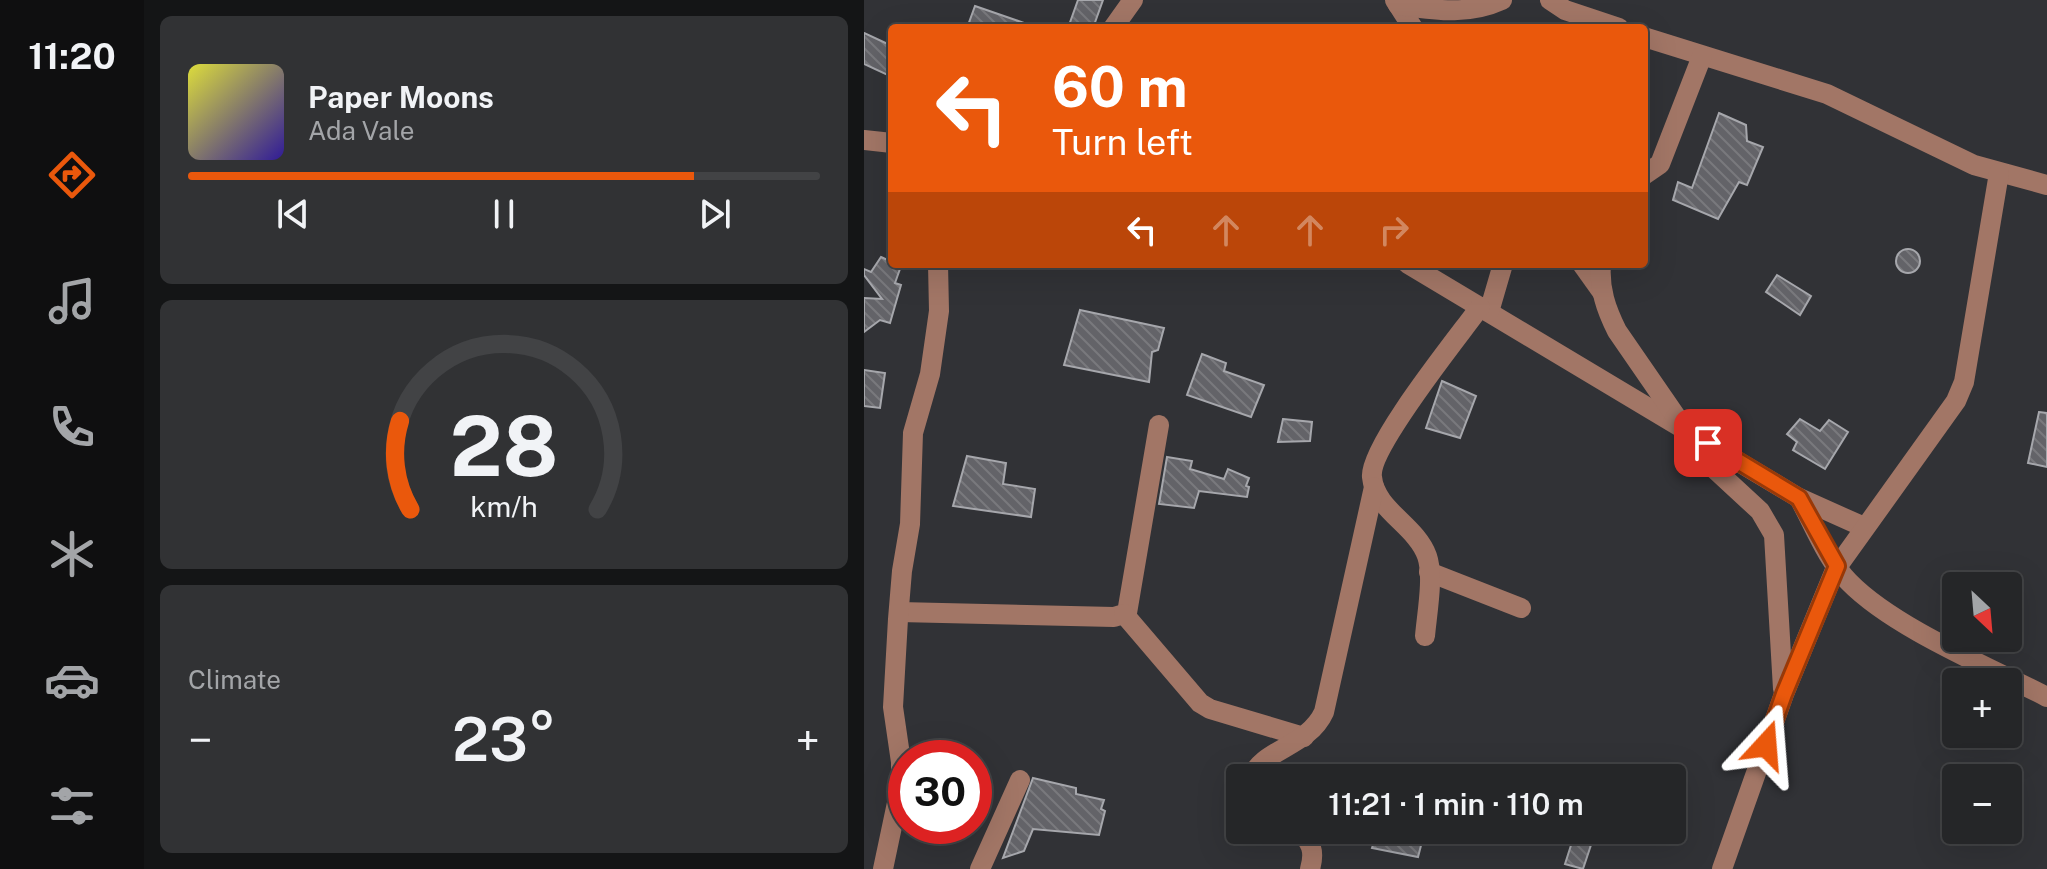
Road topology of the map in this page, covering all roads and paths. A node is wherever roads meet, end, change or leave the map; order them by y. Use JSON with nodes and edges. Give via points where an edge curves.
{"nodes":[{"id":1,"x":1133,"y":0,"type":"edge"},
{"id":2,"x":1502,"y":0,"type":"edge"},
{"id":3,"x":1550,"y":0,"type":"edge"},
{"id":4,"x":1396,"y":3,"type":"edge"},
{"id":5,"x":1116,"y":24,"type":"edge"},
{"id":6,"x":1410,"y":24,"type":"edge"},
{"id":7,"x":1607,"y":24,"type":"edge"},
{"id":8,"x":1648,"y":40,"type":"edge"},
{"id":9,"x":1702,"y":56,"type":"junction"},
{"id":10,"x":864,"y":140,"type":"edge"},
{"id":11,"x":888,"y":143,"type":"edge"},
{"id":12,"x":1648,"y":172,"type":"edge"},
{"id":13,"x":1999,"y":173,"type":"junction"},
{"id":14,"x":2047,"y":185,"type":"edge"},
{"id":15,"x":938,"y":268,"type":"edge"},
{"id":16,"x":1415,"y":268,"type":"edge"},
{"id":17,"x":1501,"y":268,"type":"edge"},
{"id":18,"x":1585,"y":268,"type":"edge"},
{"id":19,"x":1601,"y":268,"type":"edge"},
{"id":20,"x":1602,"y":292,"type":"junction"},
{"id":21,"x":1484,"y":310,"type":"junction"},
{"id":22,"x":1159,"y":425,"type":"dead end"},
{"id":23,"x":1685,"y":429,"type":"junction"},
{"id":24,"x":1374,"y":487,"type":"junction"},
{"id":25,"x":1799,"y":498,"type":"junction"},
{"id":26,"x":1864,"y":527,"type":"junction"},
{"id":27,"x":1837,"y":566,"type":"junction"},
{"id":28,"x":1429,"y":572,"type":"junction"},
{"id":29,"x":1521,"y":608,"type":"dead end"},
{"id":30,"x":899,"y":612,"type":"junction"},
{"id":31,"x":1124,"y":614,"type":"junction"},
{"id":32,"x":1425,"y":636,"type":"dead end"},
{"id":33,"x":1784,"y":694,"type":"junction"},
{"id":34,"x":2047,"y":697,"type":"edge"},
{"id":35,"x":1304,"y":737,"type":"junction"},
{"id":36,"x":1262,"y":764,"type":"edge"},
{"id":37,"x":1020,"y":780,"type":"dead end"},
{"id":38,"x":1310,"y":844,"type":"edge"},
{"id":39,"x":883,"y":869,"type":"edge"},
{"id":40,"x":980,"y":869,"type":"edge"},
{"id":41,"x":1310,"y":869,"type":"edge"},
{"id":42,"x":1722,"y":869,"type":"edge"}],
"edges":[{"from":1,"to":5,"type":"street"},
{"from":2,"to":4,"type":"street","via":[[1453,12]]},
{"from":3,"to":7,"type":"street"},
{"from":4,"to":6,"type":"street"},
{"from":8,"to":9,"type":"street"},
{"from":9,"to":12,"type":"street","via":[[1660,164]]},
{"from":9,"to":13,"type":"street","via":[[1827,94],[1950,155]]},
{"from":10,"to":11,"type":"street"},
{"from":13,"to":14,"type":"street"},
{"from":13,"to":26,"type":"street","via":[[1964,382],[1956,401]]},
{"from":15,"to":30,"type":"street","via":[[939,311],[930,374],[913,433],[910,524]]},
{"from":16,"to":21,"type":"street"},
{"from":17,"to":21,"type":"street"},
{"from":18,"to":20,"type":"street"},
{"from":19,"to":20,"type":"street"},
{"from":20,"to":23,"type":"street","via":[[1617,331]]},
{"from":21,"to":23,"type":"street"},
{"from":21,"to":24,"type":"street","via":[[1378,451],[1372,464]]},
{"from":22,"to":31,"type":"street","via":[[1130,608]]},
{"from":23,"to":25,"type":"street"},
{"from":23,"to":33,"type":"street","via":[[1708,463],[1760,511],[1774,535]]},
{"from":24,"to":28,"type":"street","via":[[1422,545]]},
{"from":24,"to":35,"type":"street","via":[[1324,712]]},
{"from":25,"to":26,"type":"street"},
{"from":25,"to":27,"type":"street"},
{"from":26,"to":27,"type":"street"},
{"from":27,"to":33,"type":"street"},
{"from":27,"to":34,"type":"street","via":[[1866,597],[1898,619]]},
{"from":28,"to":29,"type":"street"},
{"from":28,"to":32,"type":"street"},
{"from":30,"to":31,"type":"street"},
{"from":30,"to":39,"type":"street","via":[[893,707],[902,776]]},
{"from":31,"to":35,"type":"street","via":[[1200,703]]},
{"from":33,"to":42,"type":"street"},
{"from":35,"to":36,"type":"street"},
{"from":37,"to":40,"type":"street"},
{"from":38,"to":41,"type":"street","via":[[1314,854]]}]}
